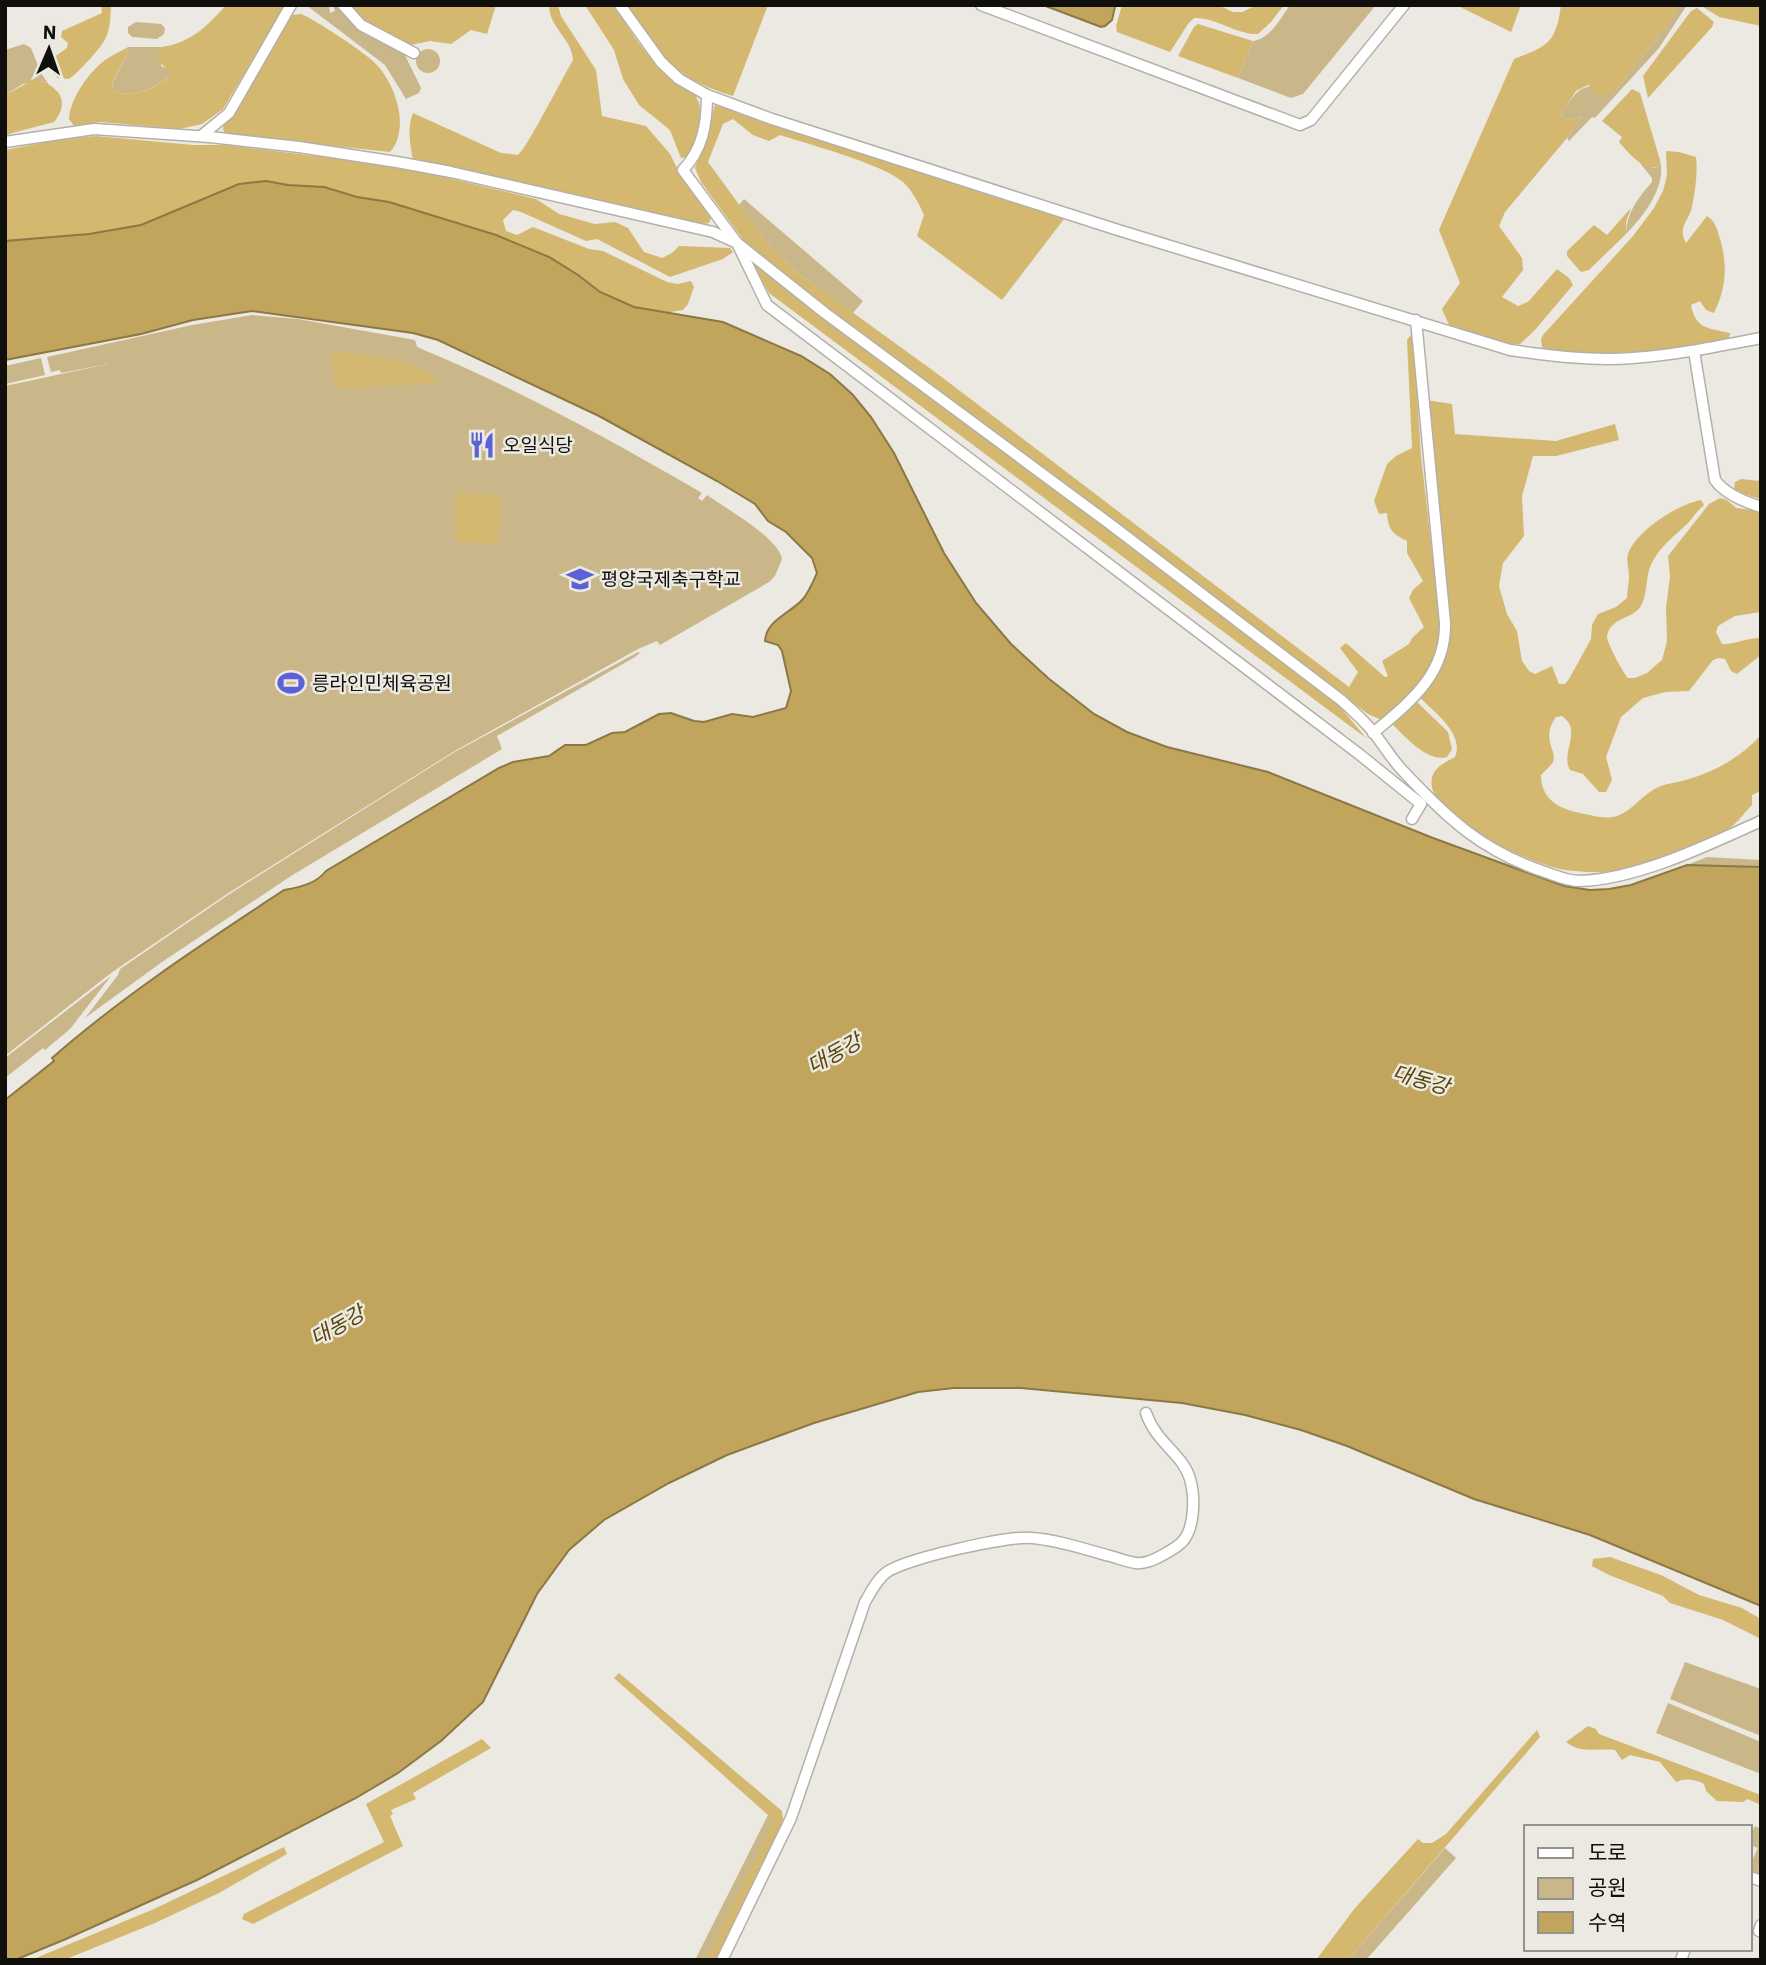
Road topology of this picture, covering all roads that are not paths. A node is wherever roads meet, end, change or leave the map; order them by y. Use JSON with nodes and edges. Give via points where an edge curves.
{"nodes":[{"id":1,"x":291,"y":5,"type":"edge"},
{"id":2,"x":343,"y":5,"type":"edge"},
{"id":3,"x":620,"y":5,"type":"edge"},
{"id":4,"x":981,"y":5,"type":"edge"},
{"id":5,"x":1404,"y":5,"type":"edge"},
{"id":6,"x":414,"y":53,"type":"dead end"},
{"id":7,"x":708,"y":95,"type":"junction"},
{"id":8,"x":201,"y":136,"type":"junction"},
{"id":9,"x":5,"y":142,"type":"edge"},
{"id":10,"x":737,"y":243,"type":"junction"},
{"id":11,"x":1416,"y":320,"type":"junction"},
{"id":12,"x":1761,"y":338,"type":"edge"},
{"id":13,"x":1694,"y":351,"type":"junction"},
{"id":14,"x":1761,"y":507,"type":"edge"},
{"id":15,"x":1373,"y":733,"type":"junction"},
{"id":16,"x":1412,"y":819,"type":"dead end"},
{"id":17,"x":1761,"y":821,"type":"edge"},
{"id":18,"x":1146,"y":1413,"type":"dead end"},
{"id":19,"x":1761,"y":1925,"type":"edge"},
{"id":20,"x":1761,"y":1932,"type":"edge"},
{"id":21,"x":722,"y":1960,"type":"edge"}],
"edges":[{"from":1,"to":8,"type":"street","via":[[229,113]]},
{"from":2,"to":6,"type":"street","via":[[361,25]]},
{"from":3,"to":7,"type":"street","via":[[661,62],[679,79]]},
{"from":4,"to":5,"type":"street","via":[[1300,125],[1311,120]]},
{"from":7,"to":10,"type":"street","via":[[701,144],[684,170]]},
{"from":7,"to":11,"type":"street","via":[[1118,230]]},
{"from":8,"to":9,"type":"street","via":[[94,129]]},
{"from":8,"to":10,"type":"street","via":[[397,162],[713,232]]},
{"from":10,"to":15,"type":"street","via":[[1341,700]]},
{"from":10,"to":16,"type":"street","via":[[767,305],[1359,754],[1421,804]]},
{"from":11,"to":13,"type":"street","via":[[1510,350],[1574,358]]},
{"from":11,"to":15,"type":"street","via":[[1444,646],[1434,672],[1420,690]]},
{"from":12,"to":13,"type":"street"},
{"from":13,"to":14,"type":"street","via":[[1715,480],[1739,499]]},
{"from":15,"to":17,"type":"street","via":[[1444,813],[1483,844],[1567,880],[1603,879],[1666,862]]},
{"from":18,"to":21,"type":"street","via":[[1158,1438],[1190,1478],[1190,1526],[1184,1541],[1168,1552],[1153,1561],[1135,1563],[1052,1542],[1013,1538],[912,1561],[887,1571],[878,1581],[865,1602],[790,1818]]},
{"from":19,"to":20,"type":"street"}]}
